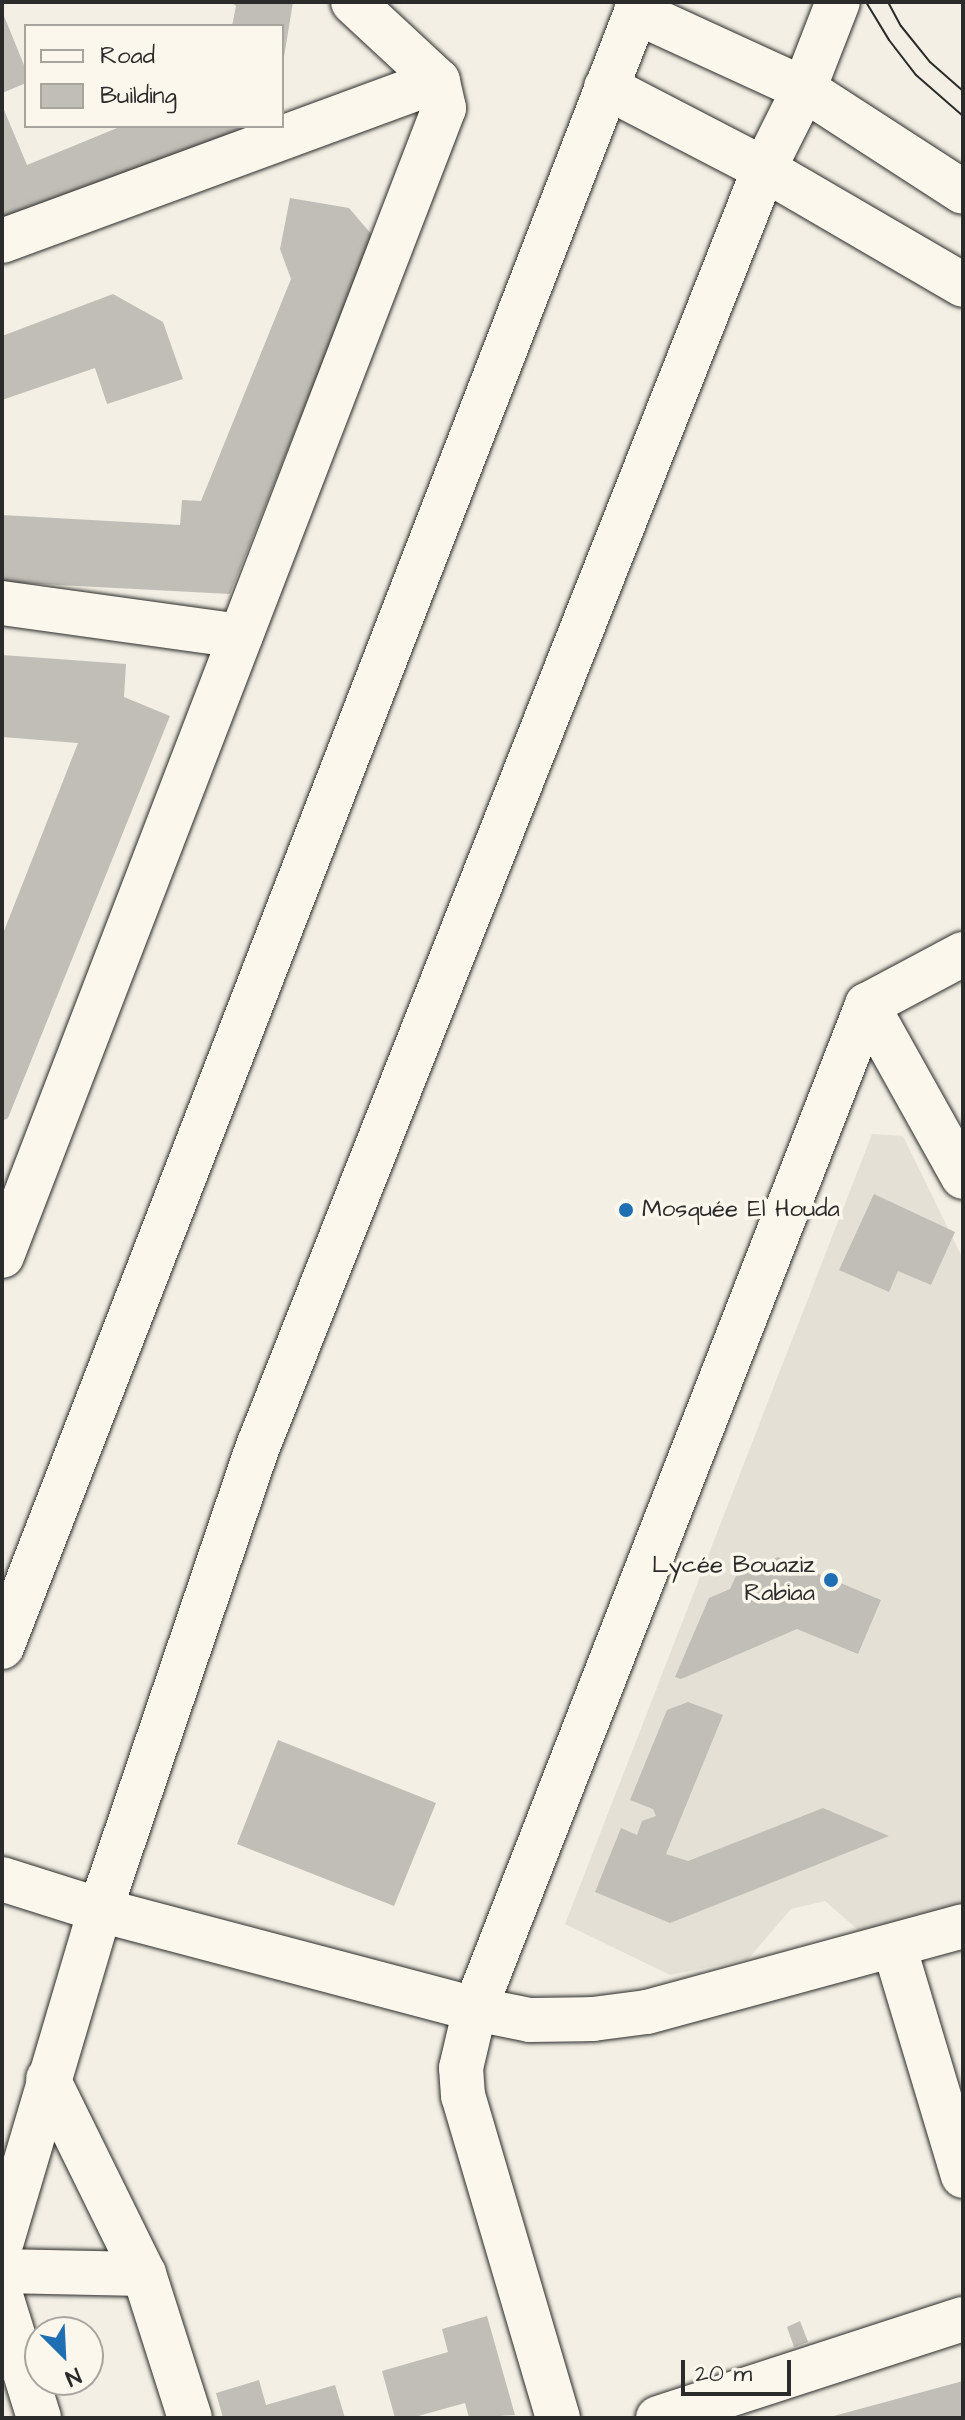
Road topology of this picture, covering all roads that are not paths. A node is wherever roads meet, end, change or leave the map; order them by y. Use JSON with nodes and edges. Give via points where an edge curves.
{"nodes":[{"id":1,"x":353,"y":2,"type":"edge"},
{"id":2,"x":838,"y":2,"type":"edge"},
{"id":3,"x":638,"y":7,"type":"edge"},
{"id":4,"x":438,"y":81,"type":"junction"},
{"id":5,"x":606,"y":87,"type":"junction"},
{"id":6,"x":804,"y":89,"type":"junction"},
{"id":7,"x":764,"y":169,"type":"junction"},
{"id":8,"x":963,"y":192,"type":"edge"},
{"id":9,"x":2,"y":241,"type":"edge"},
{"id":10,"x":963,"y":285,"type":"edge"},
{"id":11,"x":2,"y":603,"type":"edge"},
{"id":12,"x":241,"y":636,"type":"junction"},
{"id":13,"x":963,"y":954,"type":"edge"},
{"id":14,"x":867,"y":1005,"type":"junction"},
{"id":15,"x":963,"y":1177,"type":"edge"},
{"id":16,"x":7,"y":1229,"type":"edge"},
{"id":17,"x":2,"y":1647,"type":"edge"},
{"id":18,"x":2,"y":1879,"type":"edge"},
{"id":19,"x":100,"y":1910,"type":"junction"},
{"id":20,"x":963,"y":1926,"type":"edge"},
{"id":21,"x":894,"y":1946,"type":"junction"},
{"id":22,"x":475,"y":2009,"type":"junction"},
{"id":23,"x":48,"y":2079,"type":"junction"},
{"id":24,"x":963,"y":2176,"type":"edge"},
{"id":25,"x":2,"y":2241,"type":"edge"},
{"id":26,"x":2,"y":2271,"type":"edge"},
{"id":27,"x":144,"y":2274,"type":"junction"},
{"id":28,"x":2,"y":2299,"type":"edge"},
{"id":29,"x":963,"y":2319,"type":"edge"},
{"id":30,"x":753,"y":2403,"type":"edge"},
{"id":31,"x":39,"y":2418,"type":"edge"},
{"id":32,"x":190,"y":2418,"type":"edge"},
{"id":33,"x":558,"y":2418,"type":"edge"},
{"id":34,"x":658,"y":2418,"type":"edge"}],
"edges":[{"from":1,"to":4,"type":"street"},
{"from":2,"to":6,"type":"street"},
{"from":3,"to":5,"type":"street"},
{"from":3,"to":6,"type":"street"},
{"from":4,"to":9,"type":"street"},
{"from":4,"to":12,"type":"street","via":[[444,108]]},
{"from":5,"to":7,"type":"street"},
{"from":5,"to":17,"type":"street"},
{"from":6,"to":7,"type":"street"},
{"from":6,"to":8,"type":"street"},
{"from":7,"to":10,"type":"street"},
{"from":7,"to":19,"type":"street","via":[[259,1444]]},
{"from":11,"to":12,"type":"street"},
{"from":12,"to":16,"type":"street"},
{"from":13,"to":14,"type":"street"},
{"from":14,"to":15,"type":"street"},
{"from":14,"to":22,"type":"street"},
{"from":18,"to":19,"type":"street"},
{"from":19,"to":22,"type":"street"},
{"from":19,"to":23,"type":"street"},
{"from":20,"to":21,"type":"street"},
{"from":21,"to":22,"type":"street","via":[[647,2012],[530,2020]]},
{"from":21,"to":24,"type":"street"},
{"from":22,"to":33,"type":"street","via":[[461,2068],[469,2126]]},
{"from":23,"to":25,"type":"street"},
{"from":23,"to":27,"type":"street"},
{"from":26,"to":27,"type":"street"},
{"from":27,"to":32,"type":"street"},
{"from":28,"to":31,"type":"street"},
{"from":29,"to":30,"type":"street"},
{"from":30,"to":34,"type":"street"}]}
